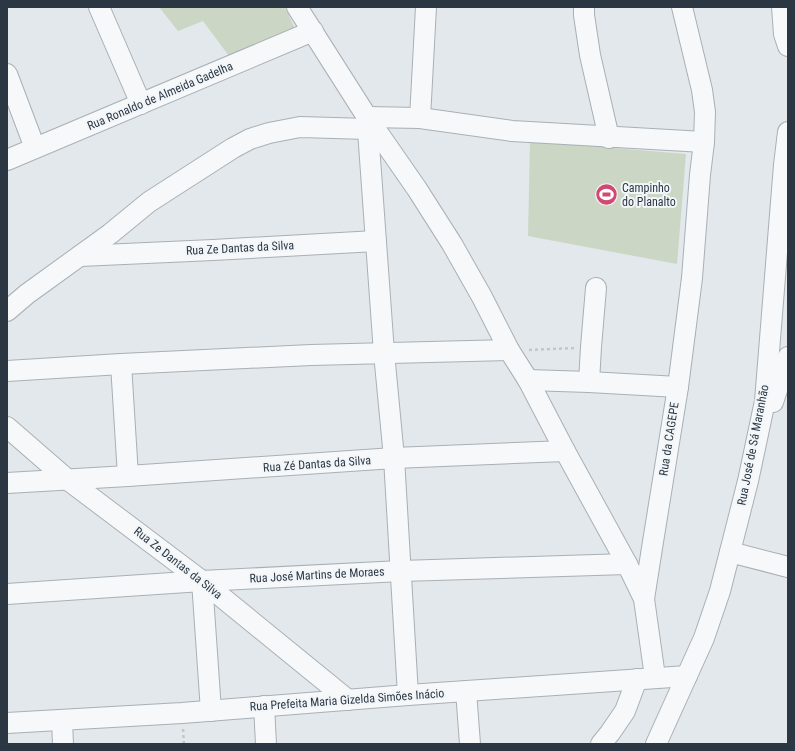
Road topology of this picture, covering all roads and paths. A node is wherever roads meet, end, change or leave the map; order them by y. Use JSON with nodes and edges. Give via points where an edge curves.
{"nodes":[{"id":1,"x":99,"y":7,"type":"edge"},
{"id":2,"x":297,"y":7,"type":"edge"},
{"id":3,"x":426,"y":7,"type":"edge"},
{"id":4,"x":584,"y":7,"type":"edge"},
{"id":5,"x":682,"y":7,"type":"edge"},
{"id":6,"x":782,"y":7,"type":"edge"},
{"id":7,"x":313,"y":31,"type":"junction"},
{"id":8,"x":788,"y":46,"type":"edge"},
{"id":9,"x":7,"y":74,"type":"edge"},
{"id":10,"x":141,"y":104,"type":"junction"},
{"id":11,"x":420,"y":118,"type":"junction"},
{"id":12,"x":367,"y":123,"type":"junction"},
{"id":13,"x":788,"y":132,"type":"edge"},
{"id":14,"x":609,"y":138,"type":"junction"},
{"id":15,"x":704,"y":142,"type":"junction"},
{"id":16,"x":35,"y":148,"type":"junction"},
{"id":17,"x":7,"y":160,"type":"edge"},
{"id":18,"x":376,"y":241,"type":"junction"},
{"id":19,"x":80,"y":256,"type":"junction"},
{"id":20,"x":596,"y":288,"type":"dead end"},
{"id":21,"x":781,"y":288,"type":"edge"},
{"id":22,"x":7,"y":311,"type":"edge"},
{"id":23,"x":590,"y":347,"type":"junction"},
{"id":24,"x":509,"y":350,"type":"junction"},
{"id":25,"x":384,"y":353,"type":"junction"},
{"id":26,"x":788,"y":357,"type":"edge"},
{"id":27,"x":121,"y":364,"type":"junction"},
{"id":28,"x":7,"y":371,"type":"edge"},
{"id":29,"x":528,"y":380,"type":"junction"},
{"id":30,"x":589,"y":382,"type":"junction"},
{"id":31,"x":678,"y":387,"type":"junction"},
{"id":32,"x":775,"y":403,"type":"edge"},
{"id":33,"x":7,"y":427,"type":"edge"},
{"id":34,"x":565,"y":452,"type":"junction"},
{"id":35,"x":394,"y":458,"type":"junction"},
{"id":36,"x":128,"y":476,"type":"junction"},
{"id":37,"x":68,"y":480,"type":"junction"},
{"id":38,"x":7,"y":483,"type":"edge"},
{"id":39,"x":730,"y":552,"type":"junction"},
{"id":40,"x":627,"y":564,"type":"junction"},
{"id":41,"x":788,"y":567,"type":"edge"},
{"id":42,"x":401,"y":571,"type":"junction"},
{"id":43,"x":202,"y":581,"type":"junction"},
{"id":44,"x":7,"y":594,"type":"edge"},
{"id":45,"x":644,"y":599,"type":"junction"},
{"id":46,"x":687,"y":676,"type":"junction"},
{"id":47,"x":646,"y":678,"type":"junction"},
{"id":48,"x":466,"y":691,"type":"junction"},
{"id":49,"x":408,"y":695,"type":"junction"},
{"id":50,"x":348,"y":700,"type":"junction"},
{"id":51,"x":264,"y":706,"type":"junction"},
{"id":52,"x":211,"y":711,"type":"junction"},
{"id":53,"x":62,"y":720,"type":"junction"},
{"id":54,"x":7,"y":723,"type":"edge"},
{"id":55,"x":63,"y":744,"type":"edge"},
{"id":56,"x":266,"y":744,"type":"edge"},
{"id":57,"x":470,"y":744,"type":"edge"},
{"id":58,"x":601,"y":744,"type":"edge"},
{"id":59,"x":656,"y":744,"type":"edge"}],
"edges":[{"from":1,"to":10,"type":"street"},
{"from":2,"to":7,"type":"street"},
{"from":3,"to":11,"type":"street"},
{"from":4,"to":14,"type":"street","via":[[590,55]]},
{"from":5,"to":15,"type":"street","name":"Rua da CAGEPE","via":[[702,90],[705,112]]},
{"from":6,"to":8,"type":"street","via":[[784,34]]},
{"from":7,"to":10,"type":"street","name":"Rua Ronaldo de Almeida Gadelha"},
{"from":7,"to":12,"type":"street"},
{"from":9,"to":16,"type":"street"},
{"from":10,"to":16,"type":"street","name":"Rua Ronaldo de Almeida Gadelha"},
{"from":11,"to":12,"type":"street"},
{"from":11,"to":14,"type":"street","via":[[512,131]]},
{"from":12,"to":18,"type":"street"},
{"from":12,"to":19,"type":"street","via":[[300,127],[250,140],[233,148],[149,202]]},
{"from":12,"to":24,"type":"street","via":[[417,189],[452,244]]},
{"from":13,"to":21,"type":"street","name":"Rua José de Sá Maranhão","via":[[784,165]]},
{"from":14,"to":15,"type":"street"},
{"from":15,"to":31,"type":"street","name":"Rua da CAGEPE","via":[[692,278]]},
{"from":16,"to":17,"type":"street","name":"Rua Ronaldo de Almeida Gadelha"},
{"from":18,"to":19,"type":"street","name":"Rua Ze Dantas da Silva"},
{"from":18,"to":25,"type":"street"},
{"from":19,"to":22,"type":"street"},
{"from":20,"to":23,"type":"street"},
{"from":21,"to":32,"type":"street","name":"Rua José de Sá Maranhão"},
{"from":23,"to":24,"type":"path"},
{"from":23,"to":30,"type":"street"},
{"from":24,"to":25,"type":"street"},
{"from":24,"to":29,"type":"street"},
{"from":25,"to":27,"type":"street"},
{"from":25,"to":35,"type":"street"},
{"from":26,"to":32,"type":"street"},
{"from":27,"to":28,"type":"street"},
{"from":27,"to":36,"type":"street"},
{"from":29,"to":30,"type":"street"},
{"from":29,"to":34,"type":"street"},
{"from":30,"to":31,"type":"street"},
{"from":31,"to":45,"type":"street","name":"Rua da CAGEPE"},
{"from":32,"to":39,"type":"street","name":"Rua José de Sá Maranhão","via":[[748,481]]},
{"from":33,"to":37,"type":"street","name":"Rua Ze Dantas da Silva"},
{"from":34,"to":35,"type":"street","name":"Rua Zé Dantas da Silva"},
{"from":34,"to":40,"type":"street"},
{"from":35,"to":36,"type":"street","name":"Rua Zé Dantas da Silva"},
{"from":35,"to":42,"type":"street"},
{"from":36,"to":37,"type":"street","name":"Rua Zé Dantas da Silva"},
{"from":37,"to":38,"type":"street","name":"Rua Zé Dantas da Silva"},
{"from":37,"to":43,"type":"street","name":"Rua Ze Dantas da Silva"},
{"from":39,"to":41,"type":"street"},
{"from":39,"to":46,"type":"street","name":"Rua José de Sá Maranhão","via":[[704,638]]},
{"from":40,"to":42,"type":"street","name":"Rua José Martins de Moraes"},
{"from":40,"to":45,"type":"street"},
{"from":42,"to":43,"type":"street","name":"Rua José Martins de Moraes"},
{"from":42,"to":49,"type":"street"},
{"from":43,"to":44,"type":"street","name":"Rua José Martins de Moraes"},
{"from":43,"to":50,"type":"street","name":"Rua Ze Dantas da Silva"},
{"from":43,"to":52,"type":"street"},
{"from":45,"to":47,"type":"street"},
{"from":46,"to":47,"type":"street","name":"Rua Prefeita Maria Gizelda Simões Inácio"},
{"from":46,"to":59,"type":"street","name":"Rua José de Sá Maranhão"},
{"from":47,"to":48,"type":"street","name":"Rua Prefeita Maria Gizelda Simões Inácio"},
{"from":47,"to":58,"type":"street"},
{"from":48,"to":49,"type":"street","name":"Rua Prefeita Maria Gizelda Simões Inácio"},
{"from":48,"to":57,"type":"street"},
{"from":49,"to":50,"type":"street","name":"Rua Prefeita Maria Gizelda Simões Inácio"},
{"from":50,"to":51,"type":"street","name":"Rua Prefeita Maria Gizelda Simões Inácio"},
{"from":51,"to":52,"type":"street","name":"Rua Prefeita Maria Gizelda Simões Inácio"},
{"from":51,"to":56,"type":"street"},
{"from":52,"to":53,"type":"street","name":"Rua Prefeita Maria Gizelda Simões Inácio"},
{"from":53,"to":54,"type":"street","name":"Rua Prefeita Maria Gizelda Simões Inácio"},
{"from":53,"to":55,"type":"street"}]}
